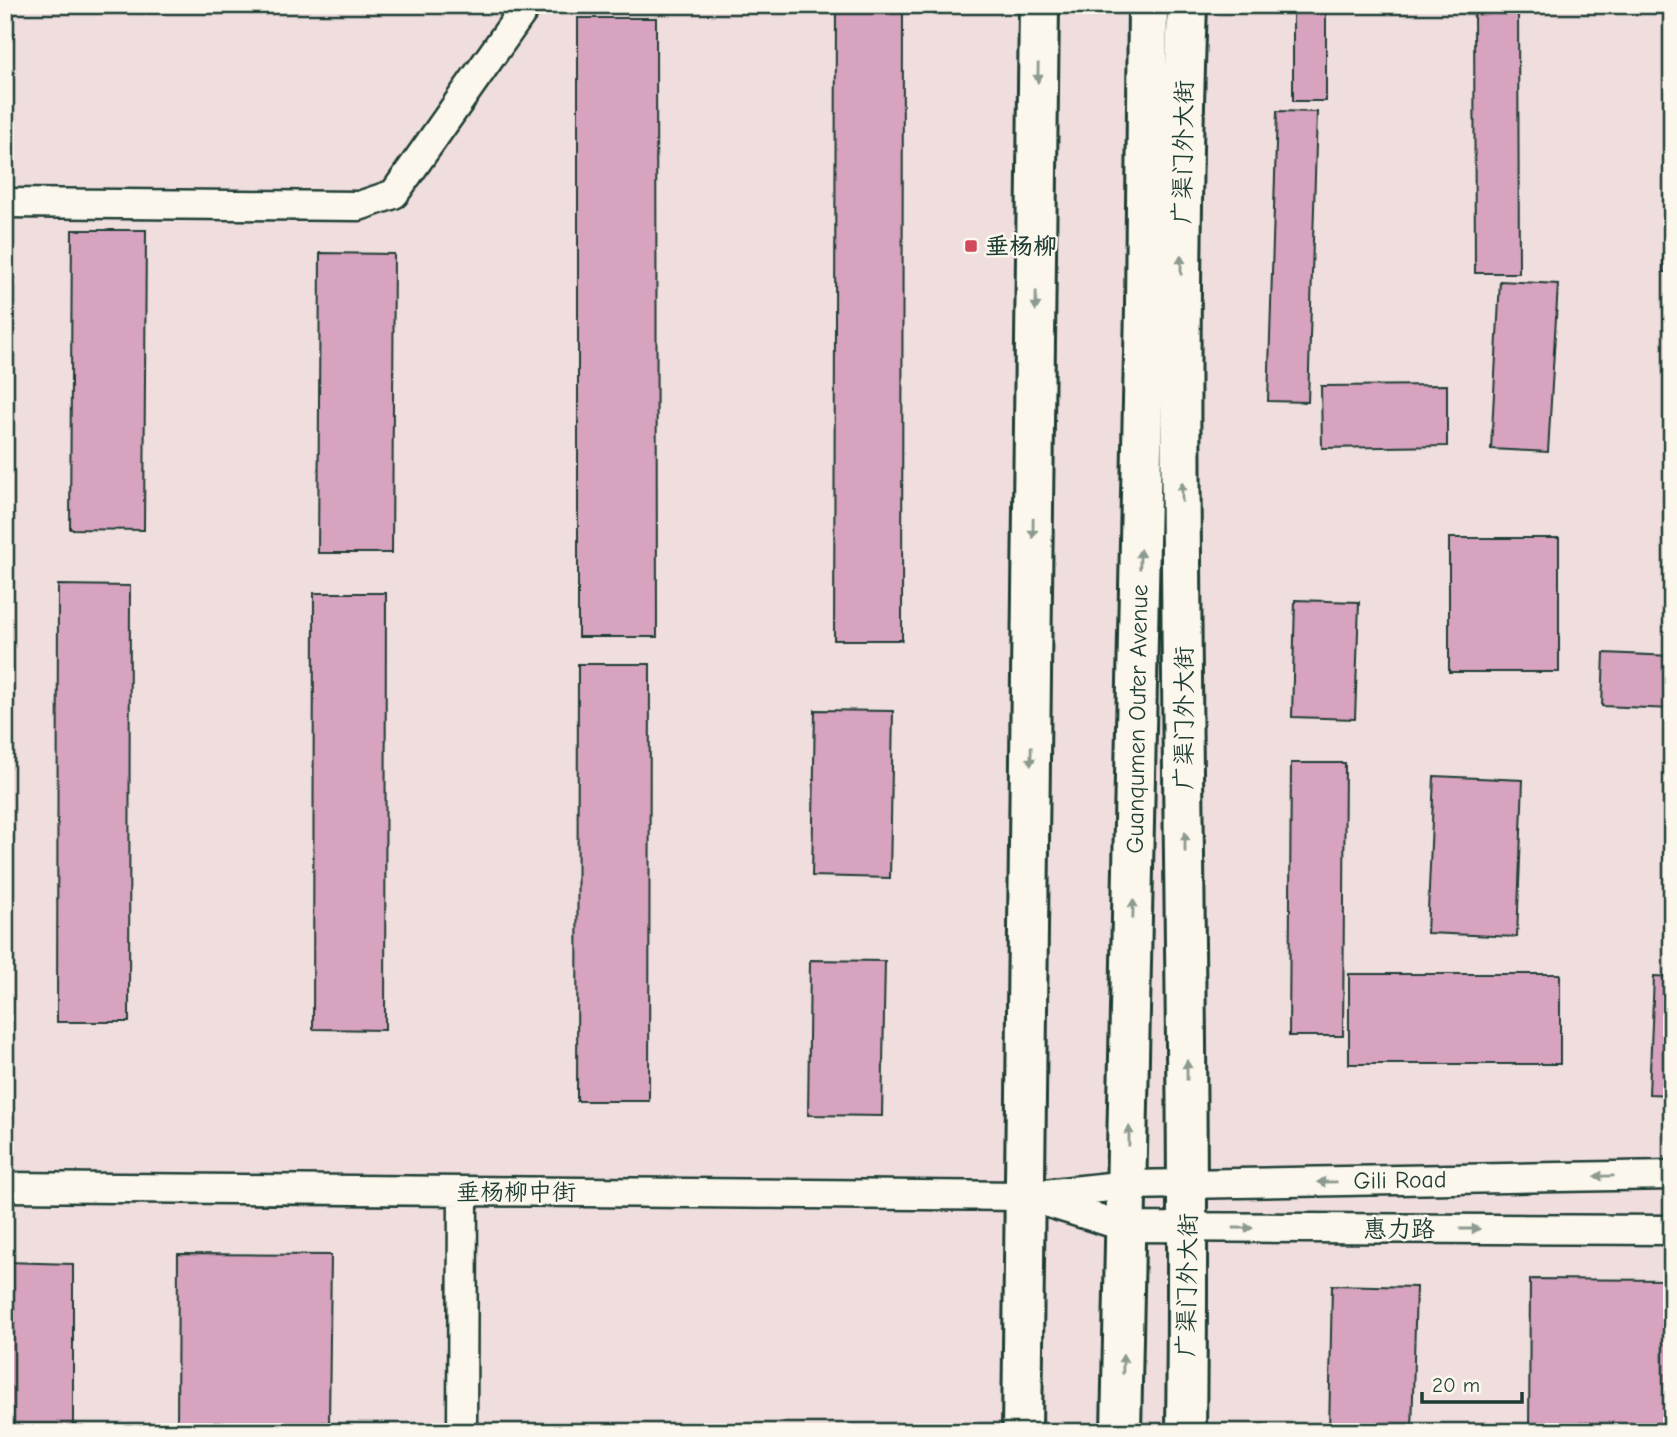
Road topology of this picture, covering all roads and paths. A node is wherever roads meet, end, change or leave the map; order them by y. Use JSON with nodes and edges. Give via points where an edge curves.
{"nodes":[{"id":1,"x":527,"y":5,"type":"edge"},
{"id":2,"x":1039,"y":5,"type":"edge"},
{"id":3,"x":1147,"y":5,"type":"edge"},
{"id":4,"x":1187,"y":5,"type":"edge"},
{"id":5,"x":5,"y":203,"type":"edge"},
{"id":6,"x":1672,"y":1175,"type":"edge"},
{"id":7,"x":1188,"y":1184,"type":"junction"},
{"id":8,"x":1128,"y":1185,"type":"junction"},
{"id":9,"x":5,"y":1188,"type":"edge"},
{"id":10,"x":463,"y":1191,"type":"junction"},
{"id":11,"x":1026,"y":1196,"type":"junction"},
{"id":12,"x":1126,"y":1227,"type":"junction"},
{"id":13,"x":1189,"y":1228,"type":"junction"},
{"id":14,"x":1672,"y":1230,"type":"edge"},
{"id":15,"x":462,"y":1432,"type":"edge"},
{"id":16,"x":1022,"y":1432,"type":"edge"},
{"id":17,"x":1121,"y":1432,"type":"edge"},
{"id":18,"x":1186,"y":1432,"type":"edge"}],
"edges":[{"from":1,"to":5,"type":"street","via":[[394,194],[359,206]]},
{"from":2,"to":11,"type":"main road","one_way":true},
{"from":8,"to":3,"type":"main road","name":"Guanqumen Outer Avenue","one_way":true},
{"from":7,"to":4,"type":"main road","name":"广渠门外大街","one_way":true,"via":[[1181,307]]},
{"from":6,"to":7,"type":"street","name":"Gili Road","one_way":true},
{"from":7,"to":8,"type":"street","name":"Gili Road"},
{"from":7,"to":13,"type":"main road","name":"广渠门外大街"},
{"from":8,"to":11,"type":"street","name":"Gili Road"},
{"from":8,"to":12,"type":"main road","name":"Guanqumen Outer Avenue"},
{"from":9,"to":10,"type":"street","name":"垂杨柳中街"},
{"from":10,"to":11,"type":"street","name":"垂杨柳中街"},
{"from":10,"to":15,"type":"street"},
{"from":11,"to":12,"type":"street","name":"惠力路"},
{"from":11,"to":16,"type":"main road"},
{"from":12,"to":13,"type":"street","name":"惠力路"},
{"from":17,"to":12,"type":"main road","name":"Guanqumen Outer Avenue","one_way":true},
{"from":13,"to":14,"type":"street","name":"惠力路","one_way":true},
{"from":13,"to":18,"type":"main road","name":"广渠门外大街"}]}
